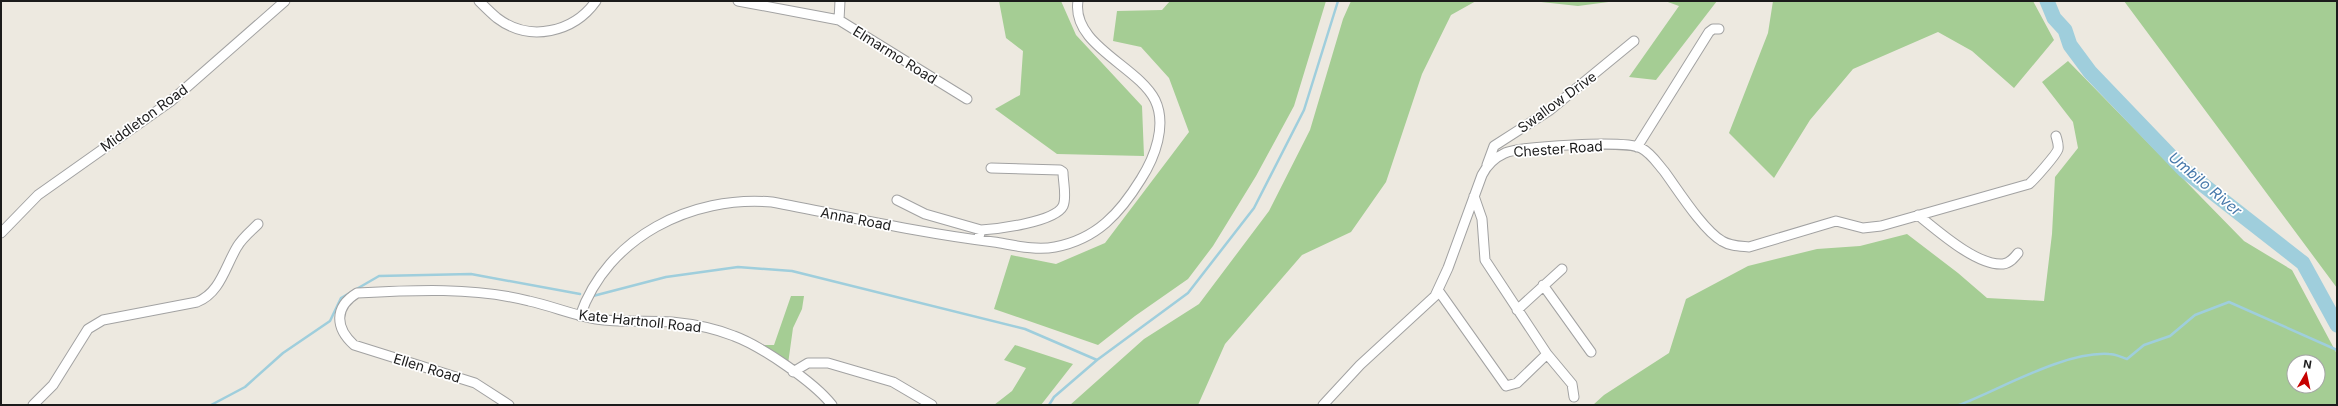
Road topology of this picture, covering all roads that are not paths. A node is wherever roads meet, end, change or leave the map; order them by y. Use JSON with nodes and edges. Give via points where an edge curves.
{"nodes":[{"id":1,"x":285,"y":1,"type":"edge"},
{"id":2,"x":480,"y":1,"type":"edge"},
{"id":3,"x":596,"y":1,"type":"edge"},
{"id":4,"x":738,"y":1,"type":"edge"},
{"id":5,"x":840,"y":1,"type":"edge"},
{"id":6,"x":1078,"y":1,"type":"edge"},
{"id":7,"x":839,"y":20,"type":"junction"},
{"id":8,"x":1719,"y":29,"type":"dead end"},
{"id":9,"x":1634,"y":41,"type":"dead end"},
{"id":10,"x":968,"y":99,"type":"dead end"},
{"id":11,"x":2056,"y":136,"type":"dead end"},
{"id":12,"x":1637,"y":147,"type":"junction"},
{"id":13,"x":1487,"y":165,"type":"junction"},
{"id":14,"x":991,"y":168,"type":"dead end"},
{"id":15,"x":1474,"y":196,"type":"junction"},
{"id":16,"x":897,"y":200,"type":"dead end"},
{"id":17,"x":1918,"y":215,"type":"junction"},
{"id":18,"x":258,"y":224,"type":"dead end"},
{"id":19,"x":981,"y":230,"type":"junction"},
{"id":20,"x":1,"y":233,"type":"edge"},
{"id":21,"x":978,"y":240,"type":"junction"},
{"id":22,"x":2018,"y":253,"type":"dead end"},
{"id":23,"x":1562,"y":269,"type":"dead end"},
{"id":24,"x":1543,"y":285,"type":"junction"},
{"id":25,"x":1438,"y":290,"type":"junction"},
{"id":26,"x":1517,"y":310,"type":"junction"},
{"id":27,"x":580,"y":316,"type":"junction"},
{"id":28,"x":343,"y":335,"type":"joint"},
{"id":29,"x":1591,"y":352,"type":"dead end"},
{"id":30,"x":1547,"y":354,"type":"junction"},
{"id":31,"x":793,"y":372,"type":"junction"},
{"id":32,"x":1574,"y":398,"type":"dead end"},
{"id":33,"x":32,"y":405,"type":"edge"},
{"id":34,"x":509,"y":405,"type":"edge"},
{"id":35,"x":832,"y":405,"type":"edge"},
{"id":36,"x":932,"y":405,"type":"edge"},
{"id":37,"x":1323,"y":405,"type":"edge"}],
"edges":[{"from":1,"to":20,"type":"street","name":"Middleton Road","via":[[171,101],[38,194]]},
{"from":2,"to":3,"type":"street","via":[[498,19],[518,28],[539,33],[558,30],[582,17]]},
{"from":4,"to":7,"type":"street"},
{"from":5,"to":7,"type":"street","name":"Elmarmo Road"},
{"from":6,"to":21,"type":"street","name":"Anna Road","via":[[1080,19],[1091,38],[1102,50],[1141,80],[1155,100],[1159,115],[1158,135],[1148,168],[1120,210],[1111,220],[1087,236],[1047,248]]},
{"from":7,"to":10,"type":"street","name":"Elmarmo Road"},
{"from":8,"to":12,"type":"street","via":[[1708,32]]},
{"from":9,"to":13,"type":"street","name":"Swallow Drive","via":[[1550,110],[1494,146]]},
{"from":11,"to":17,"type":"street","via":[[2056,153],[2032,182]]},
{"from":12,"to":13,"type":"street","name":"Chester Road","via":[[1620,144],[1523,149],[1500,156]]},
{"from":12,"to":17,"type":"street","name":"Chester Road","via":[[1654,159],[1704,223],[1724,242],[1734,246],[1749,246],[1836,221],[1854,227],[1868,228]]},
{"from":13,"to":15,"type":"street"},
{"from":14,"to":19,"type":"street","via":[[1060,170],[1063,172],[1064,203],[1059,211],[1048,218]]},
{"from":15,"to":25,"type":"street"},
{"from":15,"to":26,"type":"street","via":[[1482,219],[1486,260]]},
{"from":16,"to":19,"type":"street","via":[[930,216]]},
{"from":17,"to":22,"type":"street","via":[[1964,251],[1986,260],[2004,264]]},
{"from":18,"to":33,"type":"street","via":[[238,246],[216,288],[208,297],[198,302],[93,324],[53,385]]},
{"from":19,"to":21,"type":"street"},
{"from":21,"to":27,"type":"street","name":"Anna Road","via":[[772,202],[746,200],[719,204],[675,218],[636,238],[601,274],[588,293]]},
{"from":23,"to":24,"type":"street"},
{"from":24,"to":26,"type":"street"},
{"from":24,"to":29,"type":"street"},
{"from":25,"to":30,"type":"street","via":[[1506,386],[1517,383]]},
{"from":25,"to":37,"type":"street","via":[[1426,306],[1360,365]]},
{"from":26,"to":30,"type":"street"},
{"from":27,"to":28,"type":"street","name":"Kate Hartnoll Road","via":[[529,301],[475,293],[357,293],[351,297],[341,312],[339,326]]},
{"from":27,"to":31,"type":"street","name":"Kate Hartnoll Road","via":[[606,321],[672,322],[716,330],[746,341]]},
{"from":28,"to":34,"type":"street","name":"Ellen Road","via":[[354,345],[475,383]]},
{"from":30,"to":32,"type":"street","via":[[1572,384]]},
{"from":31,"to":35,"type":"street","name":"Kate Hartnoll Road"},
{"from":31,"to":36,"type":"street","via":[[808,363],[828,363],[893,382]]}]}
